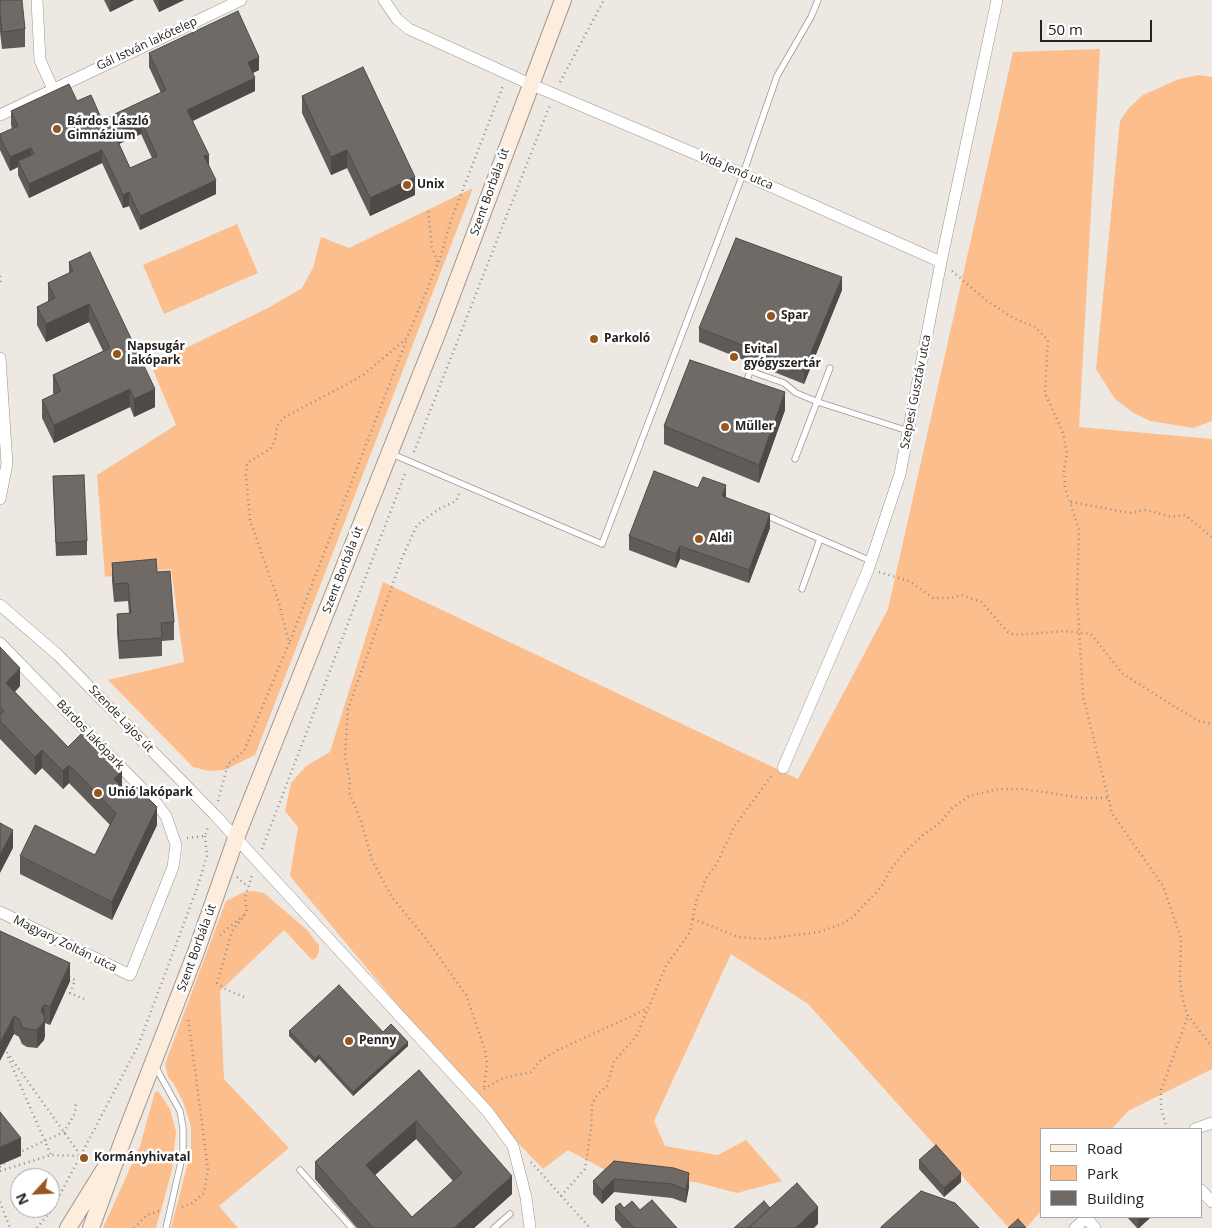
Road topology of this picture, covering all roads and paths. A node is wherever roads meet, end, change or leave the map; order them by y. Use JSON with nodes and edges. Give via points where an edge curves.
{"nodes":[{"id":1,"x":37,"y":0,"type":"edge"},
{"id":2,"x":384,"y":0,"type":"edge"},
{"id":3,"x":563,"y":0,"type":"edge"},
{"id":4,"x":818,"y":0,"type":"edge"},
{"id":5,"x":997,"y":0,"type":"edge"},
{"id":6,"x":239,"y":1,"type":"edge"},
{"id":7,"x":509,"y":75,"type":"junction"},
{"id":8,"x":530,"y":84,"type":"junction"},
{"id":9,"x":53,"y":89,"type":"junction"},
{"id":10,"x":0,"y":114,"type":"edge"},
{"id":11,"x":743,"y":174,"type":"junction"},
{"id":12,"x":513,"y":197,"type":"dead end"},
{"id":13,"x":428,"y":210,"type":"dead end"},
{"id":14,"x":941,"y":262,"type":"junction"},
{"id":15,"x":438,"y":263,"type":"junction"},
{"id":16,"x":0,"y":276,"type":"edge"},
{"id":17,"x":0,"y":285,"type":"edge"},
{"id":18,"x":407,"y":338,"type":"junction"},
{"id":19,"x":0,"y":358,"type":"edge"},
{"id":20,"x":830,"y":368,"type":"dead end"},
{"id":21,"x":745,"y":386,"type":"edge"},
{"id":22,"x":1,"y":398,"type":"edge"},
{"id":23,"x":818,"y":402,"type":"junction"},
{"id":24,"x":908,"y":431,"type":"junction"},
{"id":25,"x":388,"y":453,"type":"junction"},
{"id":26,"x":795,"y":459,"type":"dead end"},
{"id":27,"x":410,"y":461,"type":"junction"},
{"id":28,"x":463,"y":483,"type":"junction"},
{"id":29,"x":0,"y":499,"type":"edge"},
{"id":30,"x":1071,"y":502,"type":"junction"},
{"id":31,"x":755,"y":511,"type":"edge"},
{"id":32,"x":1212,"y":537,"type":"edge"},
{"id":33,"x":820,"y":539,"type":"junction"},
{"id":34,"x":869,"y":566,"type":"junction"},
{"id":35,"x":802,"y":589,"type":"dead end"},
{"id":36,"x":0,"y":605,"type":"edge"},
{"id":37,"x":1078,"y":634,"type":"junction"},
{"id":38,"x":289,"y":642,"type":"junction"},
{"id":39,"x":0,"y":643,"type":"edge"},
{"id":40,"x":1212,"y":724,"type":"edge"},
{"id":41,"x":784,"y":768,"type":"joint"},
{"id":42,"x":1107,"y":798,"type":"junction"},
{"id":43,"x":214,"y":814,"type":"junction"},
{"id":44,"x":205,"y":836,"type":"junction"},
{"id":45,"x":236,"y":838,"type":"junction"},
{"id":46,"x":175,"y":840,"type":"junction"},
{"id":47,"x":257,"y":861,"type":"junction"},
{"id":48,"x":0,"y":912,"type":"edge"},
{"id":49,"x":247,"y":912,"type":"junction"},
{"id":50,"x":693,"y":918,"type":"junction"},
{"id":51,"x":218,"y":940,"type":"dead end"},
{"id":52,"x":130,"y":975,"type":"joint"},
{"id":53,"x":67,"y":976,"type":"edge"},
{"id":54,"x":244,"y":997,"type":"dead end"},
{"id":55,"x":84,"y":999,"type":"dead end"},
{"id":56,"x":647,"y":1009,"type":"junction"},
{"id":57,"x":191,"y":1010,"type":"dead end"},
{"id":58,"x":1188,"y":1016,"type":"junction"},
{"id":59,"x":1212,"y":1047,"type":"edge"},
{"id":60,"x":154,"y":1064,"type":"junction"},
{"id":61,"x":484,"y":1089,"type":"junction"},
{"id":62,"x":476,"y":1099,"type":"junction"},
{"id":63,"x":76,"y":1102,"type":"dead end"},
{"id":64,"x":1212,"y":1123,"type":"edge"},
{"id":65,"x":1167,"y":1128,"type":"edge"},
{"id":66,"x":1199,"y":1128,"type":"edge"},
{"id":67,"x":64,"y":1132,"type":"junction"},
{"id":68,"x":123,"y":1140,"type":"junction"},
{"id":69,"x":45,"y":1141,"type":"junction"},
{"id":70,"x":513,"y":1146,"type":"junction"},
{"id":71,"x":18,"y":1153,"type":"edge"},
{"id":72,"x":51,"y":1155,"type":"junction"},
{"id":73,"x":80,"y":1156,"type":"junction"},
{"id":74,"x":6,"y":1162,"type":"dead end"},
{"id":75,"x":0,"y":1167,"type":"edge"},
{"id":76,"x":300,"y":1170,"type":"dead end"},
{"id":77,"x":0,"y":1171,"type":"edge"},
{"id":78,"x":1202,"y":1191,"type":"edge"},
{"id":79,"x":561,"y":1196,"type":"junction"},
{"id":80,"x":0,"y":1202,"type":"edge"},
{"id":81,"x":1212,"y":1202,"type":"edge"},
{"id":82,"x":170,"y":1211,"type":"junction"},
{"id":83,"x":78,"y":1213,"type":"junction"},
{"id":84,"x":510,"y":1214,"type":"dead end"},
{"id":85,"x":1085,"y":1218,"type":"edge"},
{"id":86,"x":1087,"y":1218,"type":"edge"},
{"id":87,"x":94,"y":1224,"type":"edge"},
{"id":88,"x":10,"y":1228,"type":"edge"},
{"id":89,"x":37,"y":1228,"type":"edge"},
{"id":90,"x":54,"y":1228,"type":"edge"},
{"id":91,"x":68,"y":1228,"type":"edge"},
{"id":92,"x":134,"y":1228,"type":"edge"},
{"id":93,"x":166,"y":1228,"type":"edge"},
{"id":94,"x":352,"y":1228,"type":"edge"},
{"id":95,"x":494,"y":1228,"type":"edge"},
{"id":96,"x":530,"y":1228,"type":"edge"},
{"id":97,"x":590,"y":1228,"type":"edge"},
{"id":98,"x":1075,"y":1228,"type":"edge"},
{"id":99,"x":1095,"y":1228,"type":"edge"}],
"edges":[{"from":1,"to":9,"type":"street","via":[[40,60]]},
{"from":2,"to":7,"type":"street","name":"Vida Jenő utca","via":[[409,29]]},
{"from":3,"to":8,"type":"street","name":"Szent Borbála út"},
{"from":4,"to":11,"type":"lane","via":[[778,76]]},
{"from":5,"to":14,"type":"street","name":"Szepesi Gusztáv utca"},
{"from":6,"to":9,"type":"street","name":"Gál István lakótelep"},
{"from":7,"to":8,"type":"street","name":"Vida Jenő utca"},
{"from":7,"to":15,"type":"path","via":[[451,220]]},
{"from":8,"to":11,"type":"street","name":"Vida Jenő utca"},
{"from":8,"to":25,"type":"street","name":"Szent Borbála út","via":[[439,329]]},
{"from":9,"to":10,"type":"street","name":"Gál István lakótelep"},
{"from":11,"to":14,"type":"street","name":"Vida Jenő utca"},
{"from":11,"to":28,"type":"lane","via":[[602,544]]},
{"from":12,"to":27,"type":"path"},
{"from":13,"to":15,"type":"path","via":[[432,248]]},
{"from":14,"to":24,"type":"street","name":"Szepesi Gusztáv utca"},
{"from":14,"to":30,"type":"path","via":[[987,301],[1034,326],[1048,340],[1045,393],[1063,433],[1067,454],[1065,488]]},
{"from":15,"to":18,"type":"path"},
{"from":16,"to":17,"type":"path"},
{"from":18,"to":38,"type":"path"},
{"from":18,"to":38,"type":"path","via":[[362,376],[283,418],[270,449],[247,463],[250,520]]},
{"from":19,"to":22,"type":"street"},
{"from":20,"to":23,"type":"lane"},
{"from":21,"to":23,"type":"lane","via":[[750,371],[784,382],[796,393]]},
{"from":22,"to":29,"type":"street","via":[[6,464]]},
{"from":23,"to":24,"type":"lane"},
{"from":23,"to":26,"type":"lane"},
{"from":24,"to":34,"type":"street","name":"Szepesi Gusztáv utca","via":[[900,474]]},
{"from":25,"to":27,"type":"lane"},
{"from":25,"to":45,"type":"street","name":"Szent Borbála út"},
{"from":27,"to":28,"type":"lane"},
{"from":27,"to":47,"type":"path"},
{"from":28,"to":61,"type":"path","via":[[456,502],[439,509],[417,525],[402,558],[348,709],[346,756],[350,781],[348,792],[376,868],[392,897],[466,995],[485,1050]]},
{"from":30,"to":32,"type":"path","via":[[1130,513],[1146,510],[1172,517],[1185,515]]},
{"from":30,"to":37,"type":"path","via":[[1079,530]]},
{"from":31,"to":33,"type":"lane"},
{"from":33,"to":34,"type":"lane"},
{"from":33,"to":35,"type":"lane"},
{"from":34,"to":37,"type":"path","via":[[910,581],[933,598],[961,595],[981,602],[1008,632],[1015,635],[1066,631]]},
{"from":34,"to":41,"type":"street","name":"Szepesi Gusztáv utca"},
{"from":36,"to":43,"type":"street","name":"Szende Lajos út","via":[[58,655]]},
{"from":37,"to":40,"type":"path","via":[[1091,634],[1123,674],[1192,717]]},
{"from":37,"to":42,"type":"path","via":[[1083,696]]},
{"from":38,"to":43,"type":"path","via":[[244,751],[228,764]]},
{"from":39,"to":46,"type":"street","name":"Bárdos lakópark","via":[[157,804],[166,816]]},
{"from":41,"to":50,"type":"path","via":[[774,774],[734,827],[696,897]]},
{"from":42,"to":50,"type":"path","via":[[1023,789],[998,789],[969,796],[904,853],[881,887],[853,917],[819,932],[765,939],[739,937]]},
{"from":42,"to":58,"type":"path","via":[[1112,813],[1163,886],[1173,912],[1181,938],[1180,981]]},
{"from":43,"to":44,"type":"path"},
{"from":43,"to":45,"type":"street","name":"Szende Lajos út"},
{"from":44,"to":46,"type":"path"},
{"from":44,"to":73,"type":"path","via":[[207,856],[196,892],[141,1037]]},
{"from":45,"to":47,"type":"street","name":"Szende Lajos út"},
{"from":45,"to":60,"type":"street","name":"Szent Borbála út"},
{"from":46,"to":52,"type":"street","name":"Bárdos lakópark","via":[[173,867]]},
{"from":47,"to":49,"type":"path","via":[[247,886]]},
{"from":47,"to":62,"type":"street","name":"Szende Lajos út"},
{"from":48,"to":52,"type":"street","name":"Magyary Zoltán utca"},
{"from":49,"to":51,"type":"path","via":[[221,932]]},
{"from":49,"to":54,"type":"path","via":[[232,931],[217,983]]},
{"from":50,"to":56,"type":"path","via":[[690,932],[666,966]]},
{"from":53,"to":55,"type":"path","via":[[75,980],[70,993]]},
{"from":56,"to":61,"type":"path","via":[[558,1050],[531,1072],[503,1078]]},
{"from":56,"to":79,"type":"path","via":[[636,1037],[614,1061],[607,1086],[592,1104],[592,1129],[585,1169]]},
{"from":57,"to":82,"type":"path","via":[[188,1018],[208,1169],[204,1193],[191,1204]]},
{"from":58,"to":59,"type":"path"},
{"from":58,"to":65,"type":"path","via":[[1161,1090],[1161,1108]]},
{"from":60,"to":68,"type":"street","name":"Szent Borbála út"},
{"from":60,"to":82,"type":"lane","via":[[180,1111],[183,1128],[184,1153]]},
{"from":61,"to":62,"type":"path"},
{"from":62,"to":70,"type":"street","name":"Szende Lajos út"},
{"from":63,"to":67,"type":"path","via":[[75,1113]]},
{"from":64,"to":66,"type":"street"},
{"from":67,"to":69,"type":"path"},
{"from":67,"to":69,"type":"path","via":[[6,1051]]},
{"from":67,"to":73,"type":"path"},
{"from":68,"to":83,"type":"street","name":"Szent Borbála út"},
{"from":68,"to":87,"type":"street","name":"Szent Borbála út"},
{"from":69,"to":71,"type":"path"},
{"from":69,"to":72,"type":"path"},
{"from":70,"to":79,"type":"path"},
{"from":70,"to":96,"type":"street"},
{"from":72,"to":73,"type":"path"},
{"from":72,"to":77,"type":"path"},
{"from":73,"to":89,"type":"path","via":[[53,1208]]},
{"from":74,"to":75,"type":"path"},
{"from":76,"to":94,"type":"lane"},
{"from":78,"to":81,"type":"street"},
{"from":79,"to":97,"type":"path"},
{"from":80,"to":88,"type":"path"},
{"from":82,"to":92,"type":"path","via":[[147,1215]]},
{"from":82,"to":93,"type":"lane"},
{"from":83,"to":90,"type":"street"},
{"from":83,"to":91,"type":"street","name":"Szent Borbála út"},
{"from":84,"to":95,"type":"lane"},
{"from":85,"to":98,"type":"street"},
{"from":86,"to":99,"type":"street"}]}
